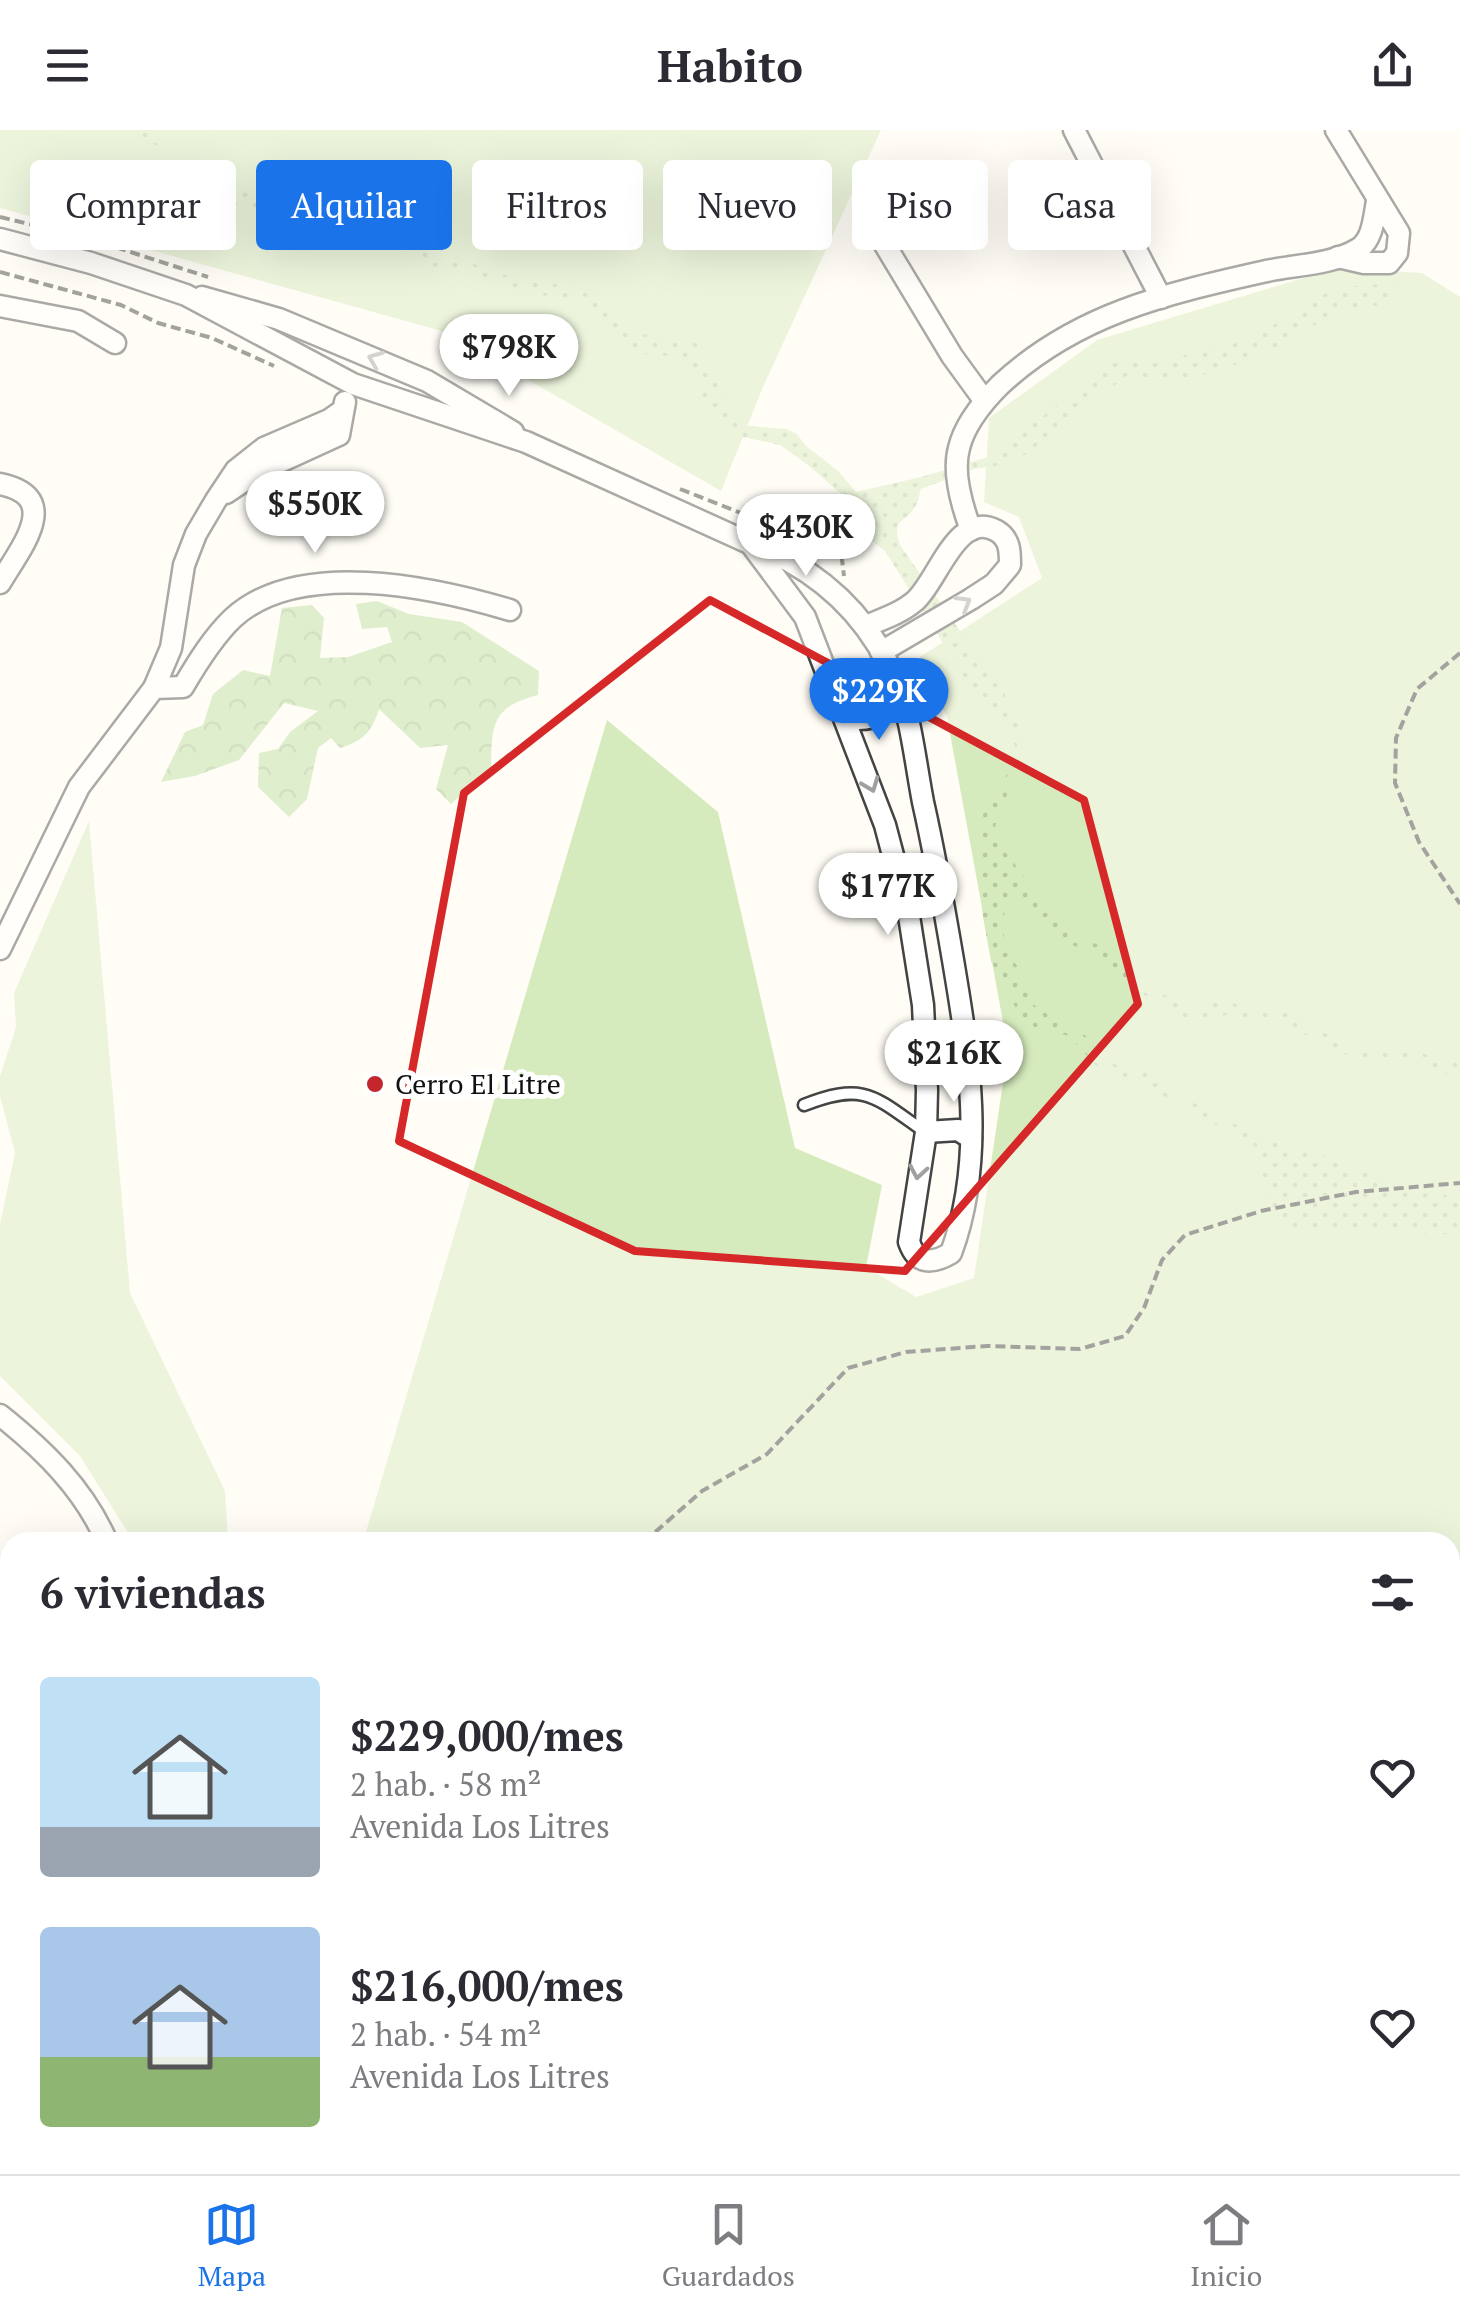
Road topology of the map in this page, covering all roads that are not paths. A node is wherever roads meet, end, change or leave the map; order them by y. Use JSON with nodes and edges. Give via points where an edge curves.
{"nodes":[{"id":1,"x":1074,"y":130,"type":"edge"},
{"id":2,"x":1336,"y":130,"type":"edge"},
{"id":3,"x":1377,"y":201,"type":"junction"},
{"id":4,"x":0,"y":240,"type":"edge"},
{"id":5,"x":888,"y":250,"type":"edge"},
{"id":6,"x":1338,"y":257,"type":"junction"},
{"id":7,"x":186,"y":295,"type":"junction"},
{"id":8,"x":1162,"y":298,"type":"junction"},
{"id":9,"x":0,"y":306,"type":"edge"},
{"id":10,"x":278,"y":318,"type":"junction"},
{"id":11,"x":268,"y":341,"type":"junction"},
{"id":12,"x":115,"y":343,"type":"dead end"},
{"id":13,"x":352,"y":384,"type":"junction"},
{"id":14,"x":984,"y":400,"type":"junction"},
{"id":15,"x":457,"y":409,"type":"junction"},
{"id":16,"x":0,"y":484,"type":"edge"},
{"id":17,"x":970,"y":530,"type":"junction"},
{"id":18,"x":750,"y":543,"type":"junction"},
{"id":19,"x":0,"y":583,"type":"edge"},
{"id":20,"x":840,"y":596,"type":"junction"},
{"id":21,"x":510,"y":610,"type":"dead end"},
{"id":22,"x":805,"y":617,"type":"junction"},
{"id":23,"x":866,"y":626,"type":"junction"},
{"id":24,"x":880,"y":652,"type":"junction"},
{"id":25,"x":154,"y":688,"type":"junction"},
{"id":26,"x":900,"y":693,"type":"junction"},
{"id":27,"x":840,"y":708,"type":"junction"},
{"id":28,"x":0,"y":949,"type":"edge"},
{"id":29,"x":804,"y":1105,"type":"dead end"},
{"id":30,"x":926,"y":1132,"type":"junction"},
{"id":31,"x":972,"y":1138,"type":"junction"},
{"id":32,"x":0,"y":1415,"type":"edge"},
{"id":33,"x":102,"y":1532,"type":"edge"}],
"edges":[{"from":1,"to":8,"type":"street"},
{"from":2,"to":3,"type":"street"},
{"from":3,"to":6,"type":"street","via":[[1361,248]]},
{"from":3,"to":6,"type":"street","via":[[1398,233],[1398,254],[1389,263]]},
{"from":4,"to":7,"type":"street"},
{"from":5,"to":14,"type":"street"},
{"from":6,"to":8,"type":"street"},
{"from":7,"to":10,"type":"street"},
{"from":7,"to":11,"type":"street"},
{"from":8,"to":14,"type":"street","via":[[1070,332]]},
{"from":9,"to":12,"type":"street","via":[[78,321]]},
{"from":10,"to":11,"type":"street"},
{"from":15,"to":10,"type":"street","one_way":true,"via":[[427,381]]},
{"from":11,"to":13,"type":"street"},
{"from":13,"to":15,"type":"street"},
{"from":13,"to":25,"type":"street","via":[[342,411],[264,448],[236,470],[216,500],[184,565],[172,648]]},
{"from":14,"to":17,"type":"street","via":[[958,450]]},
{"from":15,"to":18,"type":"street"},
{"from":16,"to":19,"type":"street","via":[[21,490],[35,512]]},
{"from":17,"to":23,"type":"street","via":[[958,537],[915,602]]},
{"from":24,"to":17,"type":"street","one_way":true,"via":[[994,584],[1010,565],[1010,546],[1000,533],[985,526]]},
{"from":18,"to":20,"type":"street"},
{"from":18,"to":22,"type":"street"},
{"from":20,"to":22,"type":"street","via":[[824,597]]},
{"from":20,"to":23,"type":"street"},
{"from":21,"to":25,"type":"street","via":[[468,598],[314,582],[272,594],[234,617],[183,687]]},
{"from":22,"to":27,"type":"street"},
{"from":23,"to":24,"type":"street"},
{"from":24,"to":26,"type":"street"},
{"from":25,"to":28,"type":"street","via":[[78,787]]},
{"from":26,"to":27,"type":"street","via":[[879,717],[855,719]]},
{"from":26,"to":31,"type":"street","via":[[968,1048]]},
{"from":27,"to":30,"type":"street","one_way":true,"via":[[885,825],[910,916],[925,1033]]},
{"from":29,"to":30,"type":"lane","via":[[856,1092],[875,1097]]},
{"from":30,"to":31,"type":"street","via":[[958,1130]]},
{"from":30,"to":31,"type":"street","one_way":true,"via":[[909,1242],[924,1261],[951,1253]]},
{"from":32,"to":33,"type":"street","via":[[60,1469]]}]}
